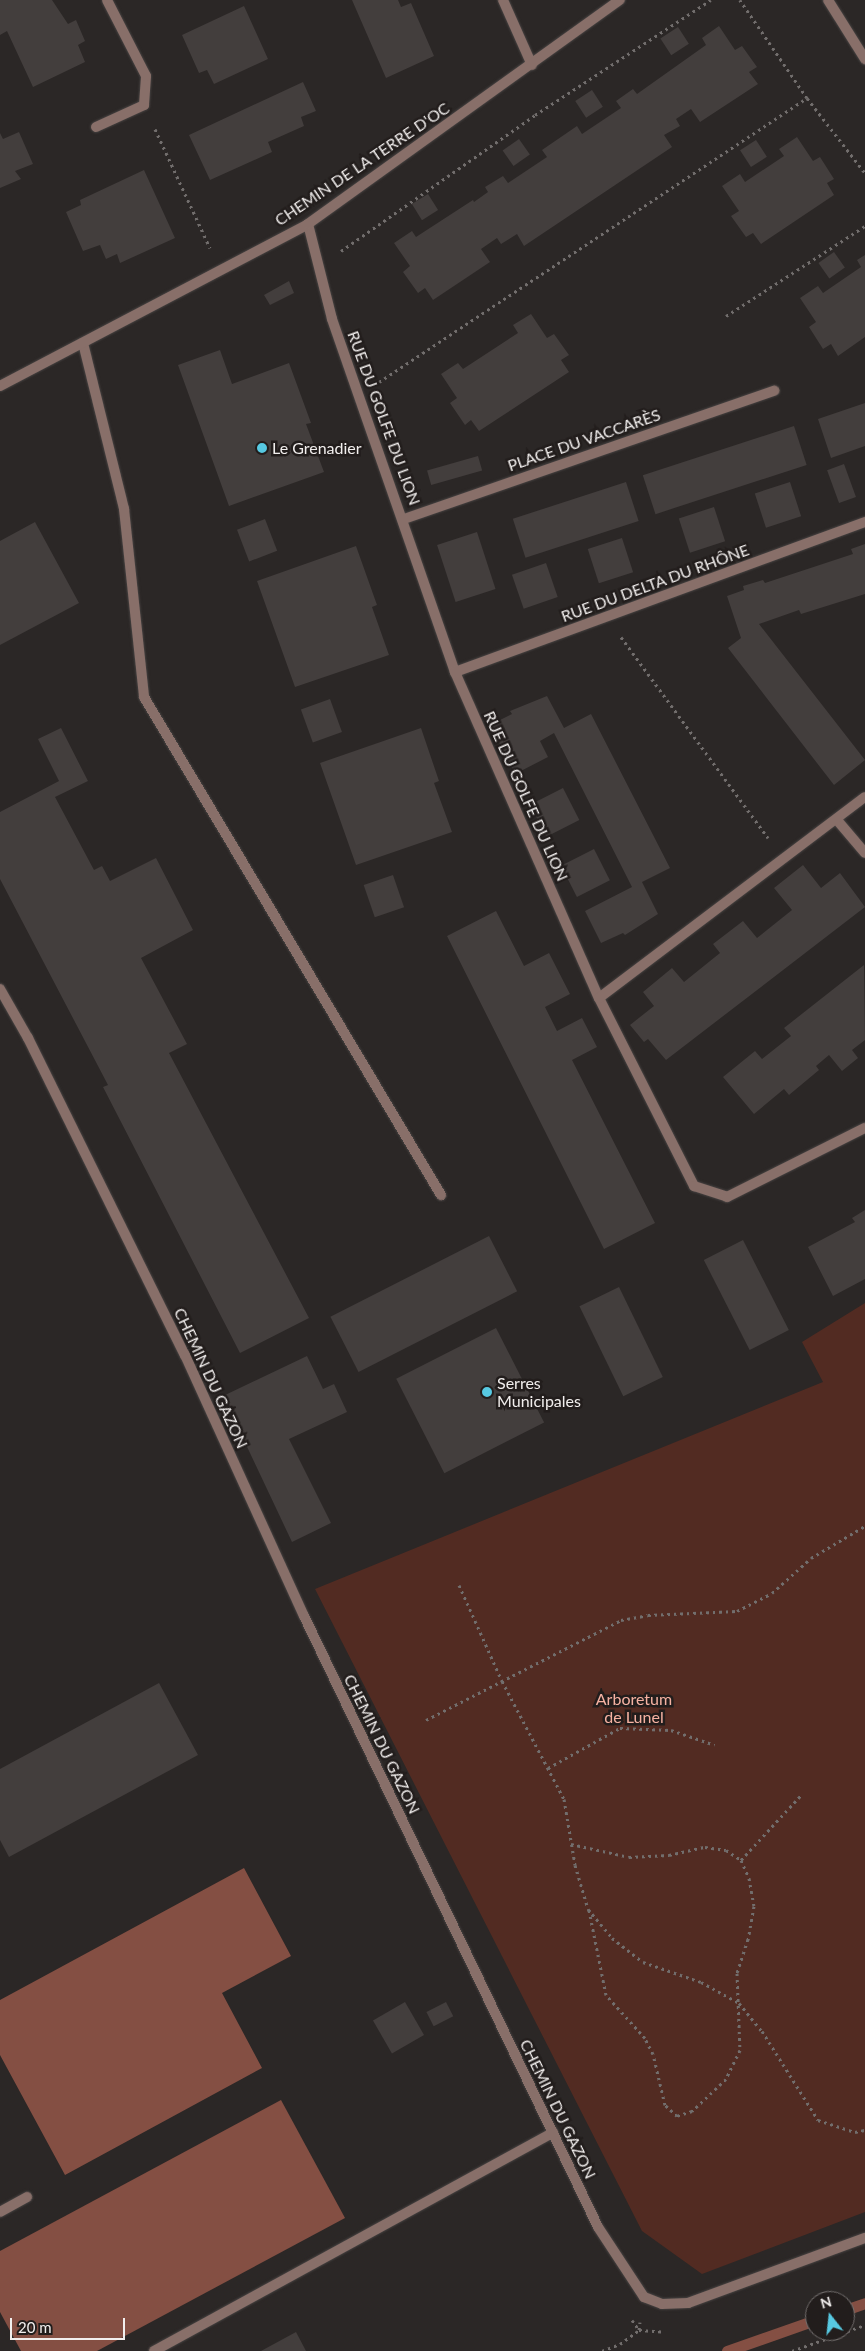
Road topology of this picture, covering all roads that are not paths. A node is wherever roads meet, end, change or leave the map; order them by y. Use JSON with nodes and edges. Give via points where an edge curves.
{"nodes":[{"id":1,"x":107,"y":0,"type":"edge"},
{"id":2,"x":503,"y":0,"type":"edge"},
{"id":3,"x":620,"y":0,"type":"edge"},
{"id":4,"x":828,"y":0,"type":"edge"},
{"id":5,"x":865,"y":59,"type":"edge"},
{"id":6,"x":532,"y":65,"type":"junction"},
{"id":7,"x":96,"y":127,"type":"dead end"},
{"id":8,"x":308,"y":224,"type":"junction"},
{"id":9,"x":83,"y":343,"type":"junction"},
{"id":10,"x":0,"y":386,"type":"edge"},
{"id":11,"x":774,"y":391,"type":"dead end"},
{"id":12,"x":404,"y":519,"type":"junction"},
{"id":13,"x":865,"y":522,"type":"edge"},
{"id":14,"x":455,"y":672,"type":"junction"},
{"id":15,"x":865,"y":798,"type":"edge"},
{"id":16,"x":837,"y":820,"type":"junction"},
{"id":17,"x":865,"y":854,"type":"edge"},
{"id":18,"x":0,"y":989,"type":"edge"},
{"id":19,"x":599,"y":998,"type":"junction"},
{"id":20,"x":865,"y":1128,"type":"edge"},
{"id":21,"x":441,"y":1195,"type":"dead end"},
{"id":22,"x":553,"y":2133,"type":"junction"},
{"id":23,"x":27,"y":2197,"type":"dead end"},
{"id":24,"x":0,"y":2212,"type":"edge"},
{"id":25,"x":865,"y":2238,"type":"edge"},
{"id":26,"x":154,"y":2351,"type":"edge"}],
"edges":[{"from":1,"to":7,"type":"street","via":[[146,76],[144,104]]},
{"from":2,"to":6,"type":"street"},
{"from":3,"to":6,"type":"street","name":"CHEMIN DE LA TERRE D'OC"},
{"from":4,"to":5,"type":"street"},
{"from":6,"to":8,"type":"street","name":"CHEMIN DE LA TERRE D'OC"},
{"from":8,"to":9,"type":"street","name":"CHEMIN DE LA TERRE D'OC"},
{"from":8,"to":12,"type":"street","name":"RUE DU GOLFE DU LION","via":[[332,319]]},
{"from":9,"to":10,"type":"street","name":"CHEMIN DE LA TERRE D'OC"},
{"from":9,"to":21,"type":"street","via":[[124,509],[144,697]]},
{"from":11,"to":12,"type":"street","name":"PLACE DU VACCARÈS"},
{"from":12,"to":14,"type":"street","name":"RUE DU GOLFE DU LION"},
{"from":13,"to":14,"type":"street","name":"RUE DU DELTA DU RHÔNE"},
{"from":14,"to":19,"type":"street","name":"RUE DU GOLFE DU LION"},
{"from":15,"to":16,"type":"street"},
{"from":16,"to":17,"type":"street"},
{"from":16,"to":19,"type":"street"},
{"from":18,"to":22,"type":"street","name":"CHEMIN DU GAZON","via":[[28,1038],[185,1355],[304,1616]]},
{"from":19,"to":20,"type":"street","name":"RUE DU GOLFE DU LION","via":[[694,1186],[727,1198]]},
{"from":22,"to":25,"type":"street","name":"CHEMIN DU GAZON","via":[[598,2227],[644,2297],[662,2304],[688,2303]]},
{"from":22,"to":26,"type":"street"},
{"from":23,"to":24,"type":"street"}]}
